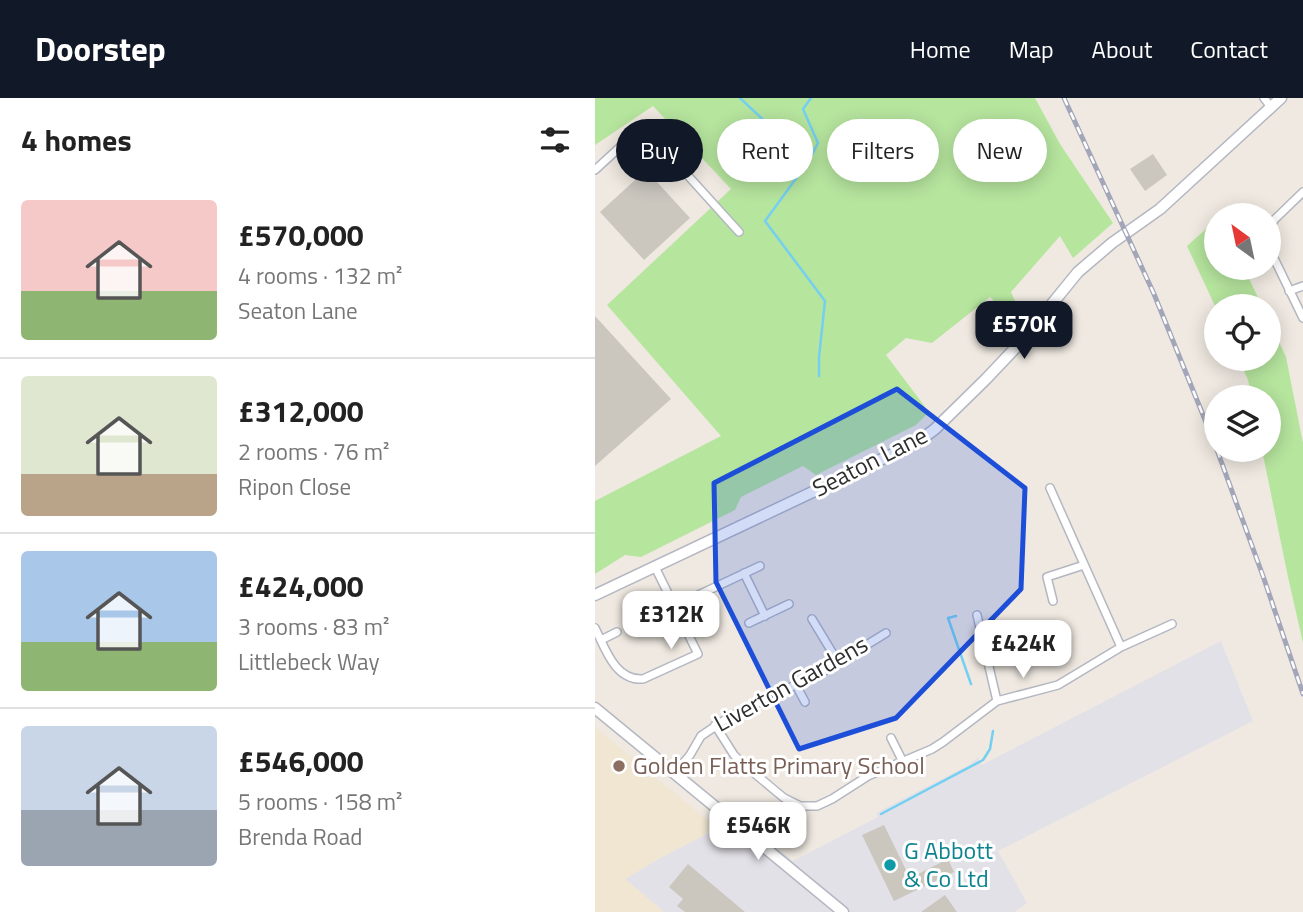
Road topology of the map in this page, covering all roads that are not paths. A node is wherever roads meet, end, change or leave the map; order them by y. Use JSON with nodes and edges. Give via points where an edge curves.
{"nodes":[{"id":1,"x":1281,"y":98,"type":"edge"},
{"id":2,"x":1268,"y":102,"type":"edge"},
{"id":3,"x":595,"y":170,"type":"edge"},
{"id":4,"x":1303,"y":192,"type":"edge"},
{"id":5,"x":1281,"y":213,"type":"edge"},
{"id":6,"x":739,"y":232,"type":"dead end"},
{"id":7,"x":1281,"y":273,"type":"edge"},
{"id":8,"x":1303,"y":286,"type":"edge"},
{"id":9,"x":1289,"y":291,"type":"junction"},
{"id":10,"x":1303,"y":318,"type":"edge"},
{"id":11,"x":1050,"y":488,"type":"dead end"},
{"id":12,"x":1084,"y":565,"type":"junction"},
{"id":13,"x":760,"y":566,"type":"dead end"},
{"id":14,"x":655,"y":567,"type":"junction"},
{"id":15,"x":744,"y":573,"type":"junction"},
{"id":16,"x":595,"y":595,"type":"edge"},
{"id":17,"x":1053,"y":601,"type":"dead end"},
{"id":18,"x":789,"y":604,"type":"dead end"},
{"id":19,"x":674,"y":606,"type":"junction"},
{"id":20,"x":977,"y":615,"type":"dead end"},
{"id":21,"x":765,"y":616,"type":"junction"},
{"id":22,"x":812,"y":619,"type":"dead end"},
{"id":23,"x":749,"y":623,"type":"dead end"},
{"id":24,"x":1172,"y":624,"type":"dead end"},
{"id":25,"x":595,"y":628,"type":"edge"},
{"id":26,"x":617,"y":632,"type":"dead end"},
{"id":27,"x":886,"y":633,"type":"dead end"},
{"id":28,"x":601,"y":639,"type":"junction"},
{"id":29,"x":1121,"y":647,"type":"junction"},
{"id":30,"x":838,"y":662,"type":"junction"},
{"id":31,"x":796,"y":685,"type":"junction"},
{"id":32,"x":997,"y":701,"type":"junction"},
{"id":33,"x":805,"y":702,"type":"dead end"},
{"id":34,"x":595,"y":708,"type":"edge"},
{"id":35,"x":715,"y":725,"type":"junction"},
{"id":36,"x":891,"y":738,"type":"dead end"},
{"id":37,"x":903,"y":762,"type":"junction"},
{"id":38,"x":675,"y":773,"type":"junction"},
{"id":39,"x":843,"y":912,"type":"edge"}],
"edges":[{"from":1,"to":2,"type":"main road","name":"Seaton Lane"},
{"from":2,"to":14,"type":"main road","name":"Seaton Lane","via":[[1160,209],[1078,272],[1021,342],[935,429],[897,452]]},
{"from":3,"to":6,"type":"street","via":[[643,126]]},
{"from":4,"to":5,"type":"street"},
{"from":7,"to":9,"type":"street"},
{"from":8,"to":9,"type":"street"},
{"from":9,"to":10,"type":"street"},
{"from":11,"to":12,"type":"street"},
{"from":12,"to":17,"type":"street","via":[[1047,577]]},
{"from":12,"to":29,"type":"street"},
{"from":13,"to":15,"type":"street"},
{"from":14,"to":16,"type":"main road","name":"Seaton Lane"},
{"from":14,"to":19,"type":"street"},
{"from":15,"to":19,"type":"street"},
{"from":15,"to":21,"type":"street"},
{"from":18,"to":21,"type":"street"},
{"from":19,"to":28,"type":"street","via":[[698,654],[643,679],[629,677],[610,660]]},
{"from":20,"to":32,"type":"street"},
{"from":21,"to":23,"type":"street"},
{"from":22,"to":30,"type":"street"},
{"from":24,"to":29,"type":"street"},
{"from":25,"to":28,"type":"street"},
{"from":26,"to":28,"type":"street"},
{"from":27,"to":30,"type":"street","name":"Liverton Gardens"},
{"from":29,"to":32,"type":"street","via":[[1058,685]]},
{"from":30,"to":31,"type":"street","name":"Liverton Gardens"},
{"from":31,"to":33,"type":"street"},
{"from":31,"to":35,"type":"street","name":"Liverton Gardens"},
{"from":32,"to":37,"type":"street","via":[[943,742]]},
{"from":34,"to":38,"type":"main road"},
{"from":35,"to":37,"type":"street","via":[[742,763],[800,806],[825,803],[868,776]]},
{"from":35,"to":38,"type":"street","name":"Liverton Gardens","via":[[701,736]]},
{"from":36,"to":37,"type":"street"},
{"from":38,"to":39,"type":"main road"}]}
